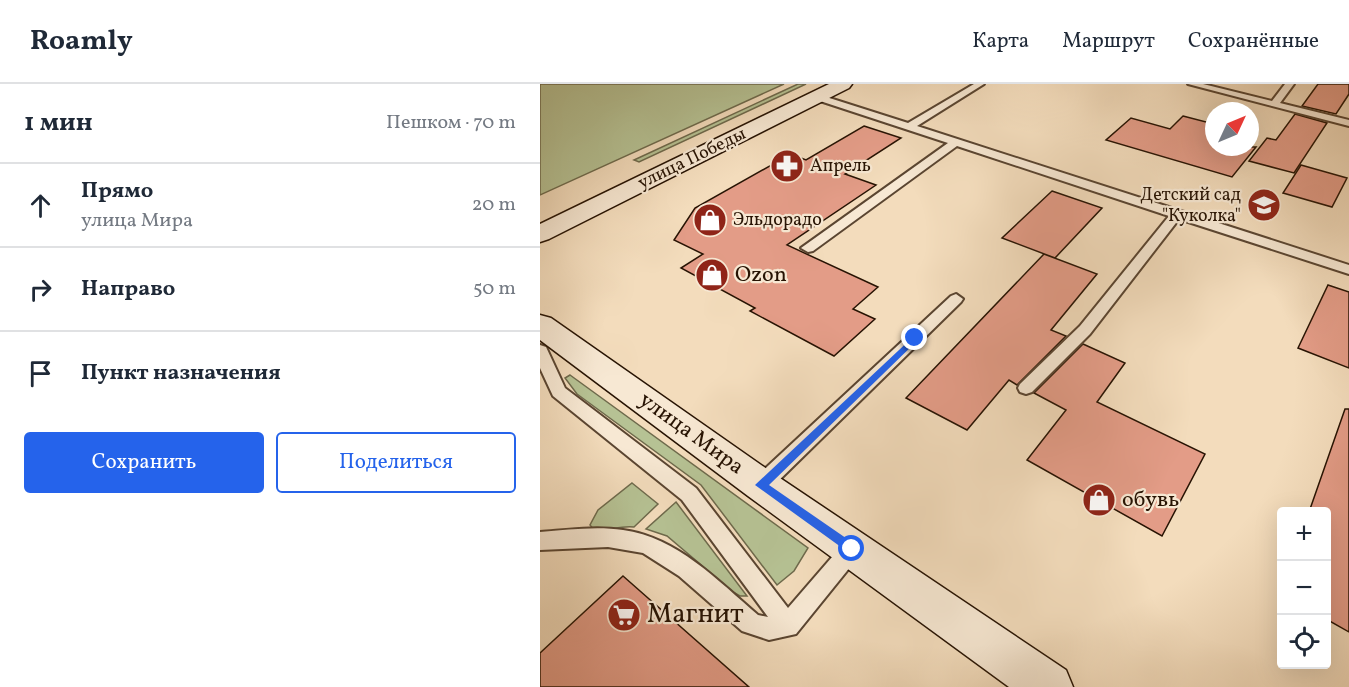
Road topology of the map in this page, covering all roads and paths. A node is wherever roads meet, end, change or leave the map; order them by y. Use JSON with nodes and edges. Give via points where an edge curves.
{"nodes":[{"id":1,"x":843,"y":84,"type":"edge"},
{"id":2,"x":980,"y":84,"type":"edge"},
{"id":3,"x":1192,"y":84,"type":"edge"},
{"id":4,"x":1290,"y":84,"type":"edge"},
{"id":5,"x":817,"y":97,"type":"junction"},
{"id":6,"x":1274,"y":104,"type":"junction"},
{"id":7,"x":1349,"y":123,"type":"edge"},
{"id":8,"x":909,"y":127,"type":"junction"},
{"id":9,"x":956,"y":142,"type":"junction"},
{"id":10,"x":1177,"y":214,"type":"junction"},
{"id":11,"x":540,"y":234,"type":"edge"},
{"id":12,"x":808,"y":248,"type":"dead end"},
{"id":13,"x":1349,"y":270,"type":"edge"},
{"id":14,"x":956,"y":299,"type":"dead end"},
{"id":15,"x":540,"y":325,"type":"edge"},
{"id":16,"x":540,"y":351,"type":"edge"},
{"id":17,"x":1026,"y":388,"type":"dead end"},
{"id":18,"x":761,"y":485,"type":"junction"},
{"id":19,"x":540,"y":541,"type":"edge"},
{"id":20,"x":852,"y":549,"type":"junction"},
{"id":21,"x":788,"y":626,"type":"junction"},
{"id":22,"x":1049,"y":687,"type":"edge"}],
"edges":[{"from":1,"to":5,"type":"main road","name":"улица Победы"},
{"from":2,"to":8,"type":"lane"},
{"from":3,"to":6,"type":"lane"},
{"from":4,"to":6,"type":"lane"},
{"from":5,"to":8,"type":"lane"},
{"from":5,"to":11,"type":"main road","name":"улица Победы"},
{"from":6,"to":7,"type":"lane"},
{"from":8,"to":9,"type":"lane"},
{"from":9,"to":10,"type":"lane"},
{"from":9,"to":12,"type":"lane"},
{"from":10,"to":13,"type":"lane"},
{"from":10,"to":17,"type":"lane","via":[[1085,330]]},
{"from":14,"to":18,"type":"lane"},
{"from":15,"to":18,"type":"main road","name":"улица Мира"},
{"from":16,"to":21,"type":"lane","via":[[559,392],[689,494]]},
{"from":18,"to":20,"type":"main road","name":"улица Мира"},
{"from":19,"to":21,"type":"lane","via":[[604,538],[646,545],[676,562],[750,623],[774,630]]},
{"from":20,"to":21,"type":"lane"},
{"from":20,"to":22,"type":"main road","name":"улица Мира"}]}
